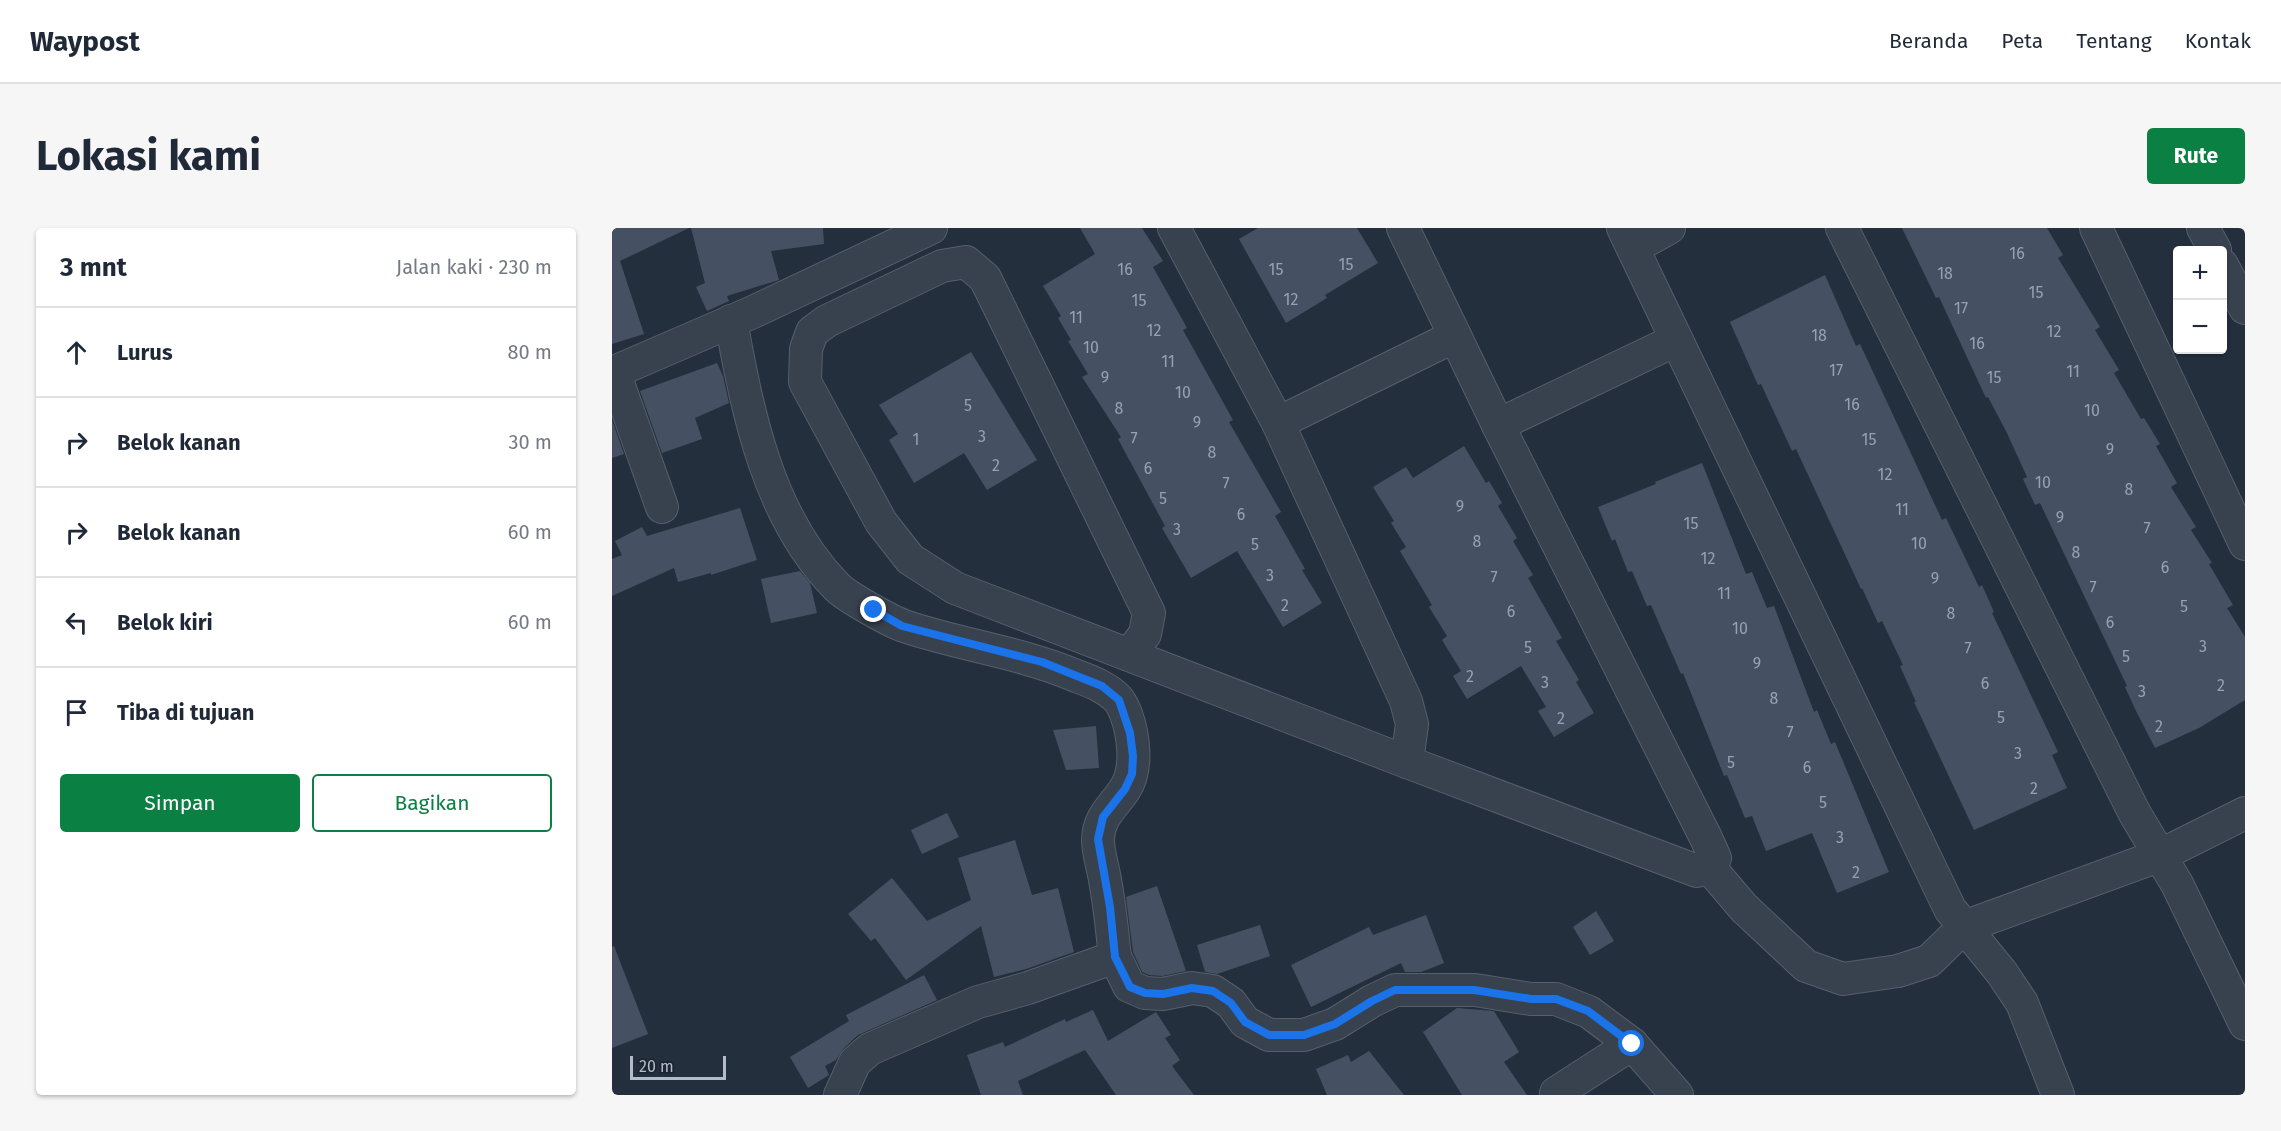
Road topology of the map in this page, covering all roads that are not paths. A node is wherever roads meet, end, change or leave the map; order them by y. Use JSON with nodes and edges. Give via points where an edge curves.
{"nodes":[{"id":1,"x":931,"y":228,"type":"edge"},
{"id":2,"x":1174,"y":228,"type":"edge"},
{"id":3,"x":1669,"y":228,"type":"edge"},
{"id":4,"x":1842,"y":228,"type":"edge"},
{"id":5,"x":2096,"y":228,"type":"edge"},
{"id":6,"x":2203,"y":228,"type":"edge"},
{"id":7,"x":1409,"y":230,"type":"edge"},
{"id":8,"x":1628,"y":238,"type":"edge"},
{"id":9,"x":2213,"y":246,"type":"edge"},
{"id":10,"x":2227,"y":273,"type":"edge"},
{"id":11,"x":2245,"y":308,"type":"edge"},
{"id":12,"x":731,"y":321,"type":"junction"},
{"id":13,"x":1455,"y":336,"type":"junction"},
{"id":14,"x":1676,"y":340,"type":"junction"},
{"id":15,"x":613,"y":372,"type":"edge"},
{"id":16,"x":1278,"y":423,"type":"junction"},
{"id":17,"x":1498,"y":425,"type":"junction"},
{"id":18,"x":662,"y":507,"type":"dead end"},
{"id":19,"x":2245,"y":544,"type":"edge"},
{"id":20,"x":1130,"y":654,"type":"junction"},
{"id":21,"x":1407,"y":762,"type":"junction"},
{"id":22,"x":2245,"y":813,"type":"edge"},
{"id":23,"x":2161,"y":855,"type":"junction"},
{"id":24,"x":1710,"y":868,"type":"junction"},
{"id":25,"x":1964,"y":927,"type":"junction"},
{"id":26,"x":1115,"y":957,"type":"junction"},
{"id":27,"x":2245,"y":1024,"type":"edge"},
{"id":28,"x":1632,"y":1044,"type":"junction"},
{"id":29,"x":1556,"y":1093,"type":"dead end"},
{"id":30,"x":840,"y":1095,"type":"edge"},
{"id":31,"x":1677,"y":1095,"type":"edge"},
{"id":32,"x":2058,"y":1095,"type":"edge"}],
"edges":[{"from":1,"to":12,"type":"street"},
{"from":2,"to":16,"type":"street"},
{"from":3,"to":8,"type":"street"},
{"from":4,"to":23,"type":"street","via":[[2135,814]]},
{"from":5,"to":19,"type":"street"},
{"from":6,"to":9,"type":"street"},
{"from":7,"to":13,"type":"street"},
{"from":8,"to":14,"type":"street"},
{"from":10,"to":11,"type":"street"},
{"from":12,"to":15,"type":"street"},
{"from":12,"to":26,"type":"street","via":[[749,414],[764,461],[788,518],[813,558],[839,589],[902,626],[1042,662],[1102,686],[1119,700],[1130,733],[1132,774],[1103,817],[1098,839]]},
{"from":13,"to":16,"type":"street"},
{"from":13,"to":17,"type":"street"},
{"from":14,"to":17,"type":"street"},
{"from":14,"to":25,"type":"street","via":[[1950,909]]},
{"from":15,"to":18,"type":"street"},
{"from":16,"to":21,"type":"street","via":[[1406,701],[1412,724]]},
{"from":17,"to":24,"type":"street","via":[[1706,838],[1715,858]]},
{"from":20,"to":20,"type":"street","via":[[955,588],[910,559],[881,522],[805,382],[806,349],[812,332],[942,266],[966,262],[985,278],[1149,613],[1145,634]]},
{"from":20,"to":21,"type":"street"},
{"from":21,"to":24,"type":"street","via":[[1697,870]]},
{"from":22,"to":23,"type":"street"},
{"from":23,"to":25,"type":"street"},
{"from":23,"to":27,"type":"street"},
{"from":24,"to":25,"type":"street","via":[[1744,908],[1806,966],[1844,979],[1898,971],[1929,961]]},
{"from":25,"to":32,"type":"street","via":[[2022,1003]]},
{"from":26,"to":28,"type":"street","via":[[1130,987],[1163,994],[1192,988],[1213,991],[1231,1003],[1245,1022],[1269,1035],[1304,1035],[1335,1024],[1395,990],[1443,989],[1556,999],[1588,1011]]},
{"from":26,"to":30,"type":"street","via":[[978,1002],[870,1049],[855,1062]]},
{"from":28,"to":29,"type":"street"},
{"from":28,"to":31,"type":"street"}]}
